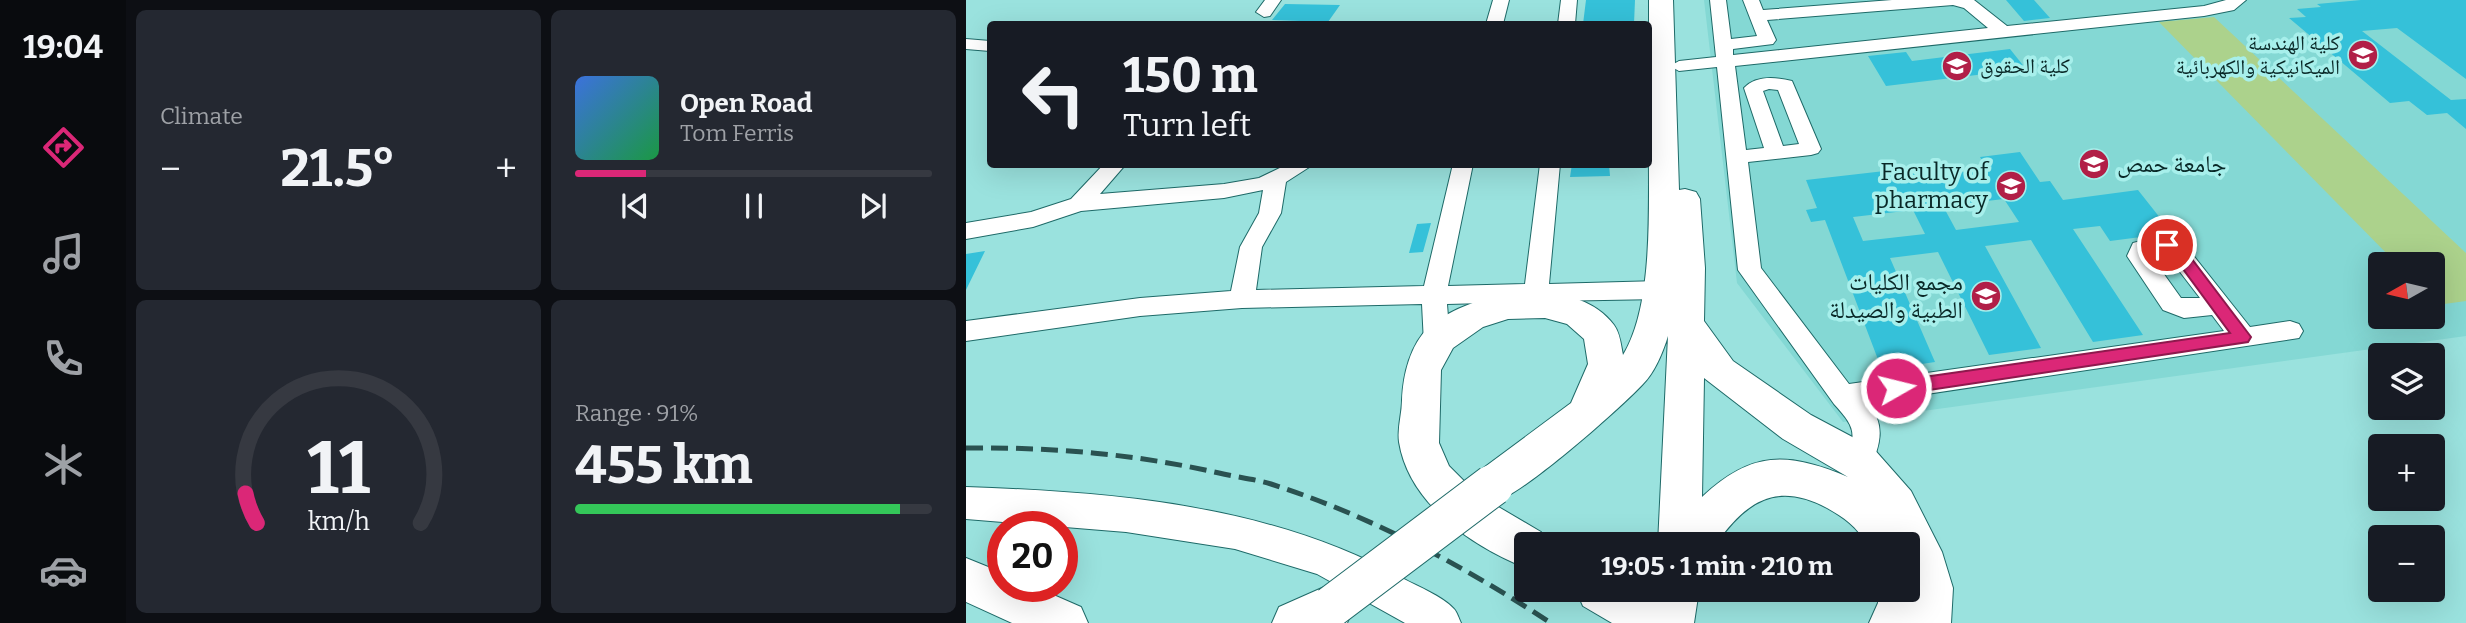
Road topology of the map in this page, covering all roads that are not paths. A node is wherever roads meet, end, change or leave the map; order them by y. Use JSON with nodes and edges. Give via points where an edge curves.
{"nodes":[{"id":1,"x":1501,"y":0,"type":"edge"},
{"id":2,"x":1569,"y":0,"type":"edge"},
{"id":3,"x":1661,"y":0,"type":"edge"},
{"id":4,"x":1677,"y":0,"type":"edge"},
{"id":5,"x":1718,"y":0,"type":"edge"},
{"id":6,"x":2142,"y":0,"type":"edge"},
{"id":7,"x":2238,"y":0,"type":"edge"},
{"id":8,"x":2198,"y":6,"type":"edge"},
{"id":9,"x":1754,"y":8,"type":"edge"},
{"id":10,"x":2158,"y":16,"type":"junction"},
{"id":11,"x":1496,"y":21,"type":"edge"},
{"id":12,"x":1567,"y":21,"type":"edge"},
{"id":13,"x":2004,"y":33,"type":"junction"},
{"id":14,"x":966,"y":44,"type":"edge"},
{"id":15,"x":987,"y":46,"type":"edge"},
{"id":16,"x":1726,"y":54,"type":"junction"},
{"id":17,"x":1679,"y":66,"type":"junction"},
{"id":18,"x":1776,"y":153,"type":"dead end"},
{"id":19,"x":1738,"y":157,"type":"junction"},
{"id":20,"x":1112,"y":168,"type":"edge"},
{"id":21,"x":1298,"y":168,"type":"edge"},
{"id":22,"x":1462,"y":168,"type":"edge"},
{"id":23,"x":1550,"y":168,"type":"edge"},
{"id":24,"x":1276,"y":180,"type":"junction"},
{"id":25,"x":1079,"y":204,"type":"junction"},
{"id":26,"x":966,"y":231,"type":"edge"},
{"id":27,"x":1660,"y":290,"type":"junction"},
{"id":28,"x":1434,"y":295,"type":"junction"},
{"id":29,"x":1242,"y":299,"type":"junction"},
{"id":30,"x":1535,"y":299,"type":"junction"},
{"id":31,"x":2218,"y":304,"type":"dead end"},
{"id":32,"x":1686,"y":323,"type":"junction"},
{"id":33,"x":966,"y":331,"type":"edge"},
{"id":34,"x":2290,"y":331,"type":"dead end"},
{"id":35,"x":2243,"y":337,"type":"junction"},
{"id":36,"x":1437,"y":343,"type":"junction"},
{"id":37,"x":1843,"y":396,"type":"junction"},
{"id":38,"x":1581,"y":418,"type":"junction"},
{"id":39,"x":1859,"y":461,"type":"junction"},
{"id":40,"x":966,"y":503,"type":"edge"},
{"id":41,"x":1679,"y":532,"type":"edge"},
{"id":42,"x":1699,"y":532,"type":"edge"},
{"id":43,"x":1882,"y":532,"type":"edge"},
{"id":44,"x":1514,"y":540,"type":"edge"},
{"id":45,"x":966,"y":580,"type":"edge"},
{"id":46,"x":1619,"y":602,"type":"edge"},
{"id":47,"x":1674,"y":602,"type":"edge"},
{"id":48,"x":1901,"y":602,"type":"edge"},
{"id":49,"x":1313,"y":618,"type":"edge"},
{"id":50,"x":1065,"y":623,"type":"edge"},
{"id":51,"x":1441,"y":623,"type":"edge"},
{"id":52,"x":1655,"y":623,"type":"edge"},
{"id":53,"x":1671,"y":623,"type":"edge"},
{"id":54,"x":1892,"y":623,"type":"edge"},
{"id":55,"x":1928,"y":623,"type":"edge"}],
"edges":[{"from":1,"to":11,"type":"street"},
{"from":2,"to":12,"type":"street"},
{"from":3,"to":27,"type":"highway","via":[[1664,229]]},
{"from":4,"to":17,"type":"highway"},
{"from":5,"to":16,"type":"street"},
{"from":6,"to":10,"type":"street"},
{"from":7,"to":8,"type":"street","via":[[2228,6]]},
{"from":8,"to":10,"type":"street"},
{"from":9,"to":13,"type":"street","via":[[1953,0],[1970,5]]},
{"from":9,"to":16,"type":"street","via":[[1767,40]]},
{"from":10,"to":13,"type":"street"},
{"from":13,"to":16,"type":"street"},
{"from":14,"to":15,"type":"street"},
{"from":16,"to":17,"type":"street"},
{"from":16,"to":19,"type":"street"},
{"from":17,"to":32,"type":"highway","via":[[1689,268]]},
{"from":18,"to":19,"type":"street"},
{"from":19,"to":37,"type":"street","via":[[1752,276]]},
{"from":20,"to":25,"type":"street"},
{"from":21,"to":24,"type":"street"},
{"from":22,"to":28,"type":"street"},
{"from":23,"to":30,"type":"street"},
{"from":24,"to":25,"type":"street","via":[[1225,193]]},
{"from":24,"to":29,"type":"street","via":[[1270,213],[1251,247]]},
{"from":25,"to":26,"type":"street","via":[[1033,219]]},
{"from":27,"to":30,"type":"street"},
{"from":27,"to":38,"type":"highway","via":[[1657,317],[1632,372]]},
{"from":28,"to":29,"type":"street"},
{"from":28,"to":30,"type":"street"},
{"from":28,"to":36,"type":"street"},
{"from":29,"to":33,"type":"street","via":[[1140,307]]},
{"from":30,"to":36,"type":"highway","via":[[1454,325]]},
{"from":30,"to":38,"type":"highway","via":[[1577,311],[1602,336],[1607,364],[1602,385]]},
{"from":31,"to":35,"type":"street"},
{"from":32,"to":39,"type":"highway","via":[[1720,372],[1797,427]]},
{"from":32,"to":41,"type":"highway"},
{"from":34,"to":35,"type":"street"},
{"from":35,"to":37,"type":"street"},
{"from":36,"to":44,"type":"highway","via":[[1423,368],[1419,442],[1433,480],[1454,503]]},
{"from":37,"to":39,"type":"street","via":[[1865,419],[1867,444]]},
{"from":38,"to":49,"type":"highway","bridge":true},
{"from":39,"to":55,"type":"highway","via":[[1896,505],[1920,552],[1930,587]]},
{"from":40,"to":51,"type":"main road","via":[[1164,519],[1246,534],[1314,555],[1392,592]]},
{"from":42,"to":43,"type":"highway","via":[[1727,501],[1756,483],[1785,476],[1845,496],[1876,519]]},
{"from":45,"to":50,"type":"highway"},
{"from":46,"to":52,"type":"highway"},
{"from":47,"to":53,"type":"highway"},
{"from":48,"to":54,"type":"highway"}]}
